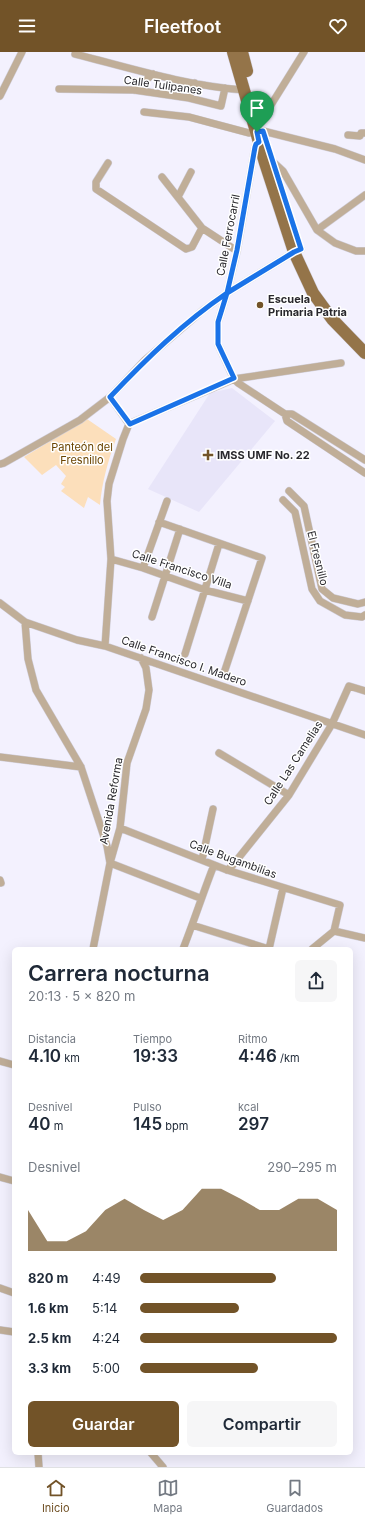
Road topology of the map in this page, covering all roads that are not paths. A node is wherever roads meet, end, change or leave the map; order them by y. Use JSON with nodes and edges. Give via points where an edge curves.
{"nodes":[{"id":1,"x":22,"y":52,"type":"edge"},
{"id":2,"x":233,"y":52,"type":"edge"},
{"id":3,"x":242,"y":52,"type":"edge"},
{"id":4,"x":304,"y":52,"type":"edge"},
{"id":5,"x":75,"y":54,"type":"dead end"},
{"id":6,"x":153,"y":74,"type":"junction"},
{"id":7,"x":195,"y":83,"type":"junction"},
{"id":8,"x":225,"y":88,"type":"junction"},
{"id":9,"x":59,"y":89,"type":"dead end"},
{"id":10,"x":134,"y":90,"type":"junction"},
{"id":11,"x":244,"y":90,"type":"junction"},
{"id":12,"x":0,"y":96,"type":"edge"},
{"id":13,"x":189,"y":98,"type":"junction"},
{"id":14,"x":144,"y":112,"type":"dead end"},
{"id":15,"x":261,"y":133,"type":"junction"},
{"id":16,"x":362,"y":134,"type":"edge"},
{"id":17,"x":348,"y":135,"type":"dead end"},
{"id":18,"x":365,"y":160,"type":"edge"},
{"id":19,"x":272,"y":162,"type":"junction"},
{"id":20,"x":108,"y":163,"type":"dead end"},
{"id":21,"x":191,"y":172,"type":"dead end"},
{"id":22,"x":162,"y":176,"type":"dead end"},
{"id":23,"x":365,"y":195,"type":"edge"},
{"id":24,"x":178,"y":197,"type":"junction"},
{"id":25,"x":202,"y":228,"type":"junction"},
{"id":26,"x":317,"y":230,"type":"junction"},
{"id":27,"x":237,"y":250,"type":"junction"},
{"id":28,"x":297,"y":250,"type":"junction"},
{"id":29,"x":365,"y":251,"type":"edge"},
{"id":30,"x":227,"y":293,"type":"junction"},
{"id":31,"x":365,"y":343,"type":"edge"},
{"id":32,"x":365,"y":353,"type":"edge"},
{"id":33,"x":341,"y":363,"type":"dead end"},
{"id":34,"x":234,"y":378,"type":"junction"},
{"id":35,"x":110,"y":397,"type":"junction"},
{"id":36,"x":285,"y":414,"type":"junction"},
{"id":37,"x":130,"y":424,"type":"junction"},
{"id":38,"x":365,"y":460,"type":"edge"},
{"id":39,"x":0,"y":464,"type":"edge"},
{"id":40,"x":365,"y":473,"type":"edge"},
{"id":41,"x":289,"y":491,"type":"dead end"},
{"id":42,"x":283,"y":500,"type":"dead end"},
{"id":43,"x":167,"y":501,"type":"dead end"},
{"id":44,"x":159,"y":522,"type":"junction"},
{"id":45,"x":180,"y":529,"type":"junction"},
{"id":46,"x":219,"y":544,"type":"junction"},
{"id":47,"x":111,"y":559,"type":"junction"},
{"id":48,"x":143,"y":568,"type":"junction"},
{"id":49,"x":165,"y":575,"type":"junction"},
{"id":50,"x":205,"y":590,"type":"junction"},
{"id":51,"x":327,"y":593,"type":"junction"},
{"id":52,"x":248,"y":601,"type":"junction"},
{"id":53,"x":320,"y":601,"type":"junction"},
{"id":54,"x":365,"y":602,"type":"edge"},
{"id":55,"x":0,"y":603,"type":"edge"},
{"id":56,"x":365,"y":615,"type":"edge"},
{"id":57,"x":152,"y":617,"type":"dead end"},
{"id":58,"x":25,"y":622,"type":"junction"},
{"id":59,"x":105,"y":646,"type":"junction"},
{"id":60,"x":185,"y":654,"type":"dead end"},
{"id":61,"x":141,"y":658,"type":"junction"},
{"id":62,"x":224,"y":673,"type":"dead end"},
{"id":63,"x":365,"y":691,"type":"edge"},
{"id":64,"x":332,"y":724,"type":"junction"},
{"id":65,"x":365,"y":734,"type":"edge"},
{"id":66,"x":220,"y":753,"type":"dead end"},
{"id":67,"x":0,"y":757,"type":"edge"},
{"id":68,"x":81,"y":767,"type":"junction"},
{"id":69,"x":289,"y":795,"type":"junction"},
{"id":70,"x":213,"y":809,"type":"dead end"},
{"id":71,"x":120,"y":828,"type":"junction"},
{"id":72,"x":202,"y":860,"type":"junction"},
{"id":73,"x":110,"y":863,"type":"junction"},
{"id":74,"x":214,"y":865,"type":"junction"},
{"id":75,"x":227,"y":870,"type":"junction"},
{"id":76,"x":283,"y":888,"type":"junction"},
{"id":77,"x":200,"y":898,"type":"junction"},
{"id":78,"x":192,"y":925,"type":"junction"},
{"id":79,"x":334,"y":931,"type":"junction"},
{"id":80,"x":365,"y":938,"type":"edge"},
{"id":81,"x":93,"y":947,"type":"edge"},
{"id":82,"x":184,"y":947,"type":"edge"},
{"id":83,"x":263,"y":947,"type":"edge"},
{"id":84,"x":269,"y":947,"type":"edge"},
{"id":85,"x":314,"y":947,"type":"edge"},
{"id":86,"x":0,"y":1061,"type":"edge"},
{"id":87,"x":12,"y":1064,"type":"edge"},
{"id":88,"x":0,"y":1177,"type":"edge"},
{"id":89,"x":12,"y":1180,"type":"edge"},
{"id":90,"x":0,"y":1288,"type":"edge"},
{"id":91,"x":12,"y":1294,"type":"edge"},
{"id":92,"x":0,"y":1330,"type":"edge"},
{"id":93,"x":12,"y":1332,"type":"edge"},
{"id":94,"x":38,"y":1455,"type":"edge"},
{"id":95,"x":153,"y":1455,"type":"edge"},
{"id":96,"x":39,"y":1467,"type":"edge"},
{"id":97,"x":162,"y":1467,"type":"edge"}],
"edges":[{"from":1,"to":12,"type":"street"},
{"from":2,"to":11,"type":"main road"},
{"from":3,"to":15,"type":"main road"},
{"from":4,"to":15,"type":"street","name":"Calle Ferrocarril"},
{"from":5,"to":6,"type":"street"},
{"from":6,"to":7,"type":"street"},
{"from":6,"to":10,"type":"street"},
{"from":7,"to":8,"type":"street"},
{"from":7,"to":13,"type":"street"},
{"from":8,"to":11,"type":"street"},
{"from":8,"to":13,"type":"street","name":"Calle Tulipanes","via":[[222,106]]},
{"from":9,"to":10,"type":"street","name":"Calle Tulipanes"},
{"from":10,"to":13,"type":"street","name":"Calle Tulipanes"},
{"from":11,"to":15,"type":"main road"},
{"from":14,"to":15,"type":"street","via":[[189,117],[249,133]]},
{"from":15,"to":18,"type":"street","via":[[335,149]]},
{"from":15,"to":19,"type":"main road"},
{"from":15,"to":27,"type":"street","name":"Calle Ferrocarril","via":[[255,147]]},
{"from":15,"to":28,"type":"main road"},
{"from":16,"to":17,"type":"street"},
{"from":19,"to":26,"type":"street","via":[[283,171]]},
{"from":19,"to":28,"type":"main road"},
{"from":20,"to":25,"type":"street","via":[[96,182],[96,189],[186,249],[192,247]]},
{"from":21,"to":24,"type":"street"},
{"from":22,"to":24,"type":"street"},
{"from":23,"to":26,"type":"street"},
{"from":24,"to":25,"type":"street"},
{"from":25,"to":27,"type":"street"},
{"from":26,"to":29,"type":"street","via":[[335,243],[356,251]]},
{"from":27,"to":30,"type":"street","name":"Calle Ferrocarril"},
{"from":28,"to":30,"type":"street"},
{"from":28,"to":31,"type":"main road","via":[[338,314]]},
{"from":28,"to":32,"type":"main road","via":[[313,293],[332,319]]},
{"from":30,"to":34,"type":"street","name":"Calle Ferrocarril","via":[[218,322],[218,344]]},
{"from":30,"to":35,"type":"street","via":[[145,360]]},
{"from":33,"to":34,"type":"street"},
{"from":34,"to":36,"type":"street"},
{"from":34,"to":37,"type":"street"},
{"from":35,"to":37,"type":"street"},
{"from":35,"to":39,"type":"street","via":[[80,420]]},
{"from":36,"to":38,"type":"street","via":[[292,414]]},
{"from":36,"to":40,"type":"street","via":[[287,422]]},
{"from":37,"to":47,"type":"street","via":[[109,484],[107,501]]},
{"from":41,"to":51,"type":"street","name":"El Fresnillo","via":[[304,506],[322,589]]},
{"from":42,"to":53,"type":"street","name":"El Fresnillo","via":[[295,512],[312,589]]},
{"from":43,"to":44,"type":"street"},
{"from":44,"to":45,"type":"street"},
{"from":44,"to":48,"type":"street"},
{"from":45,"to":46,"type":"street"},
{"from":45,"to":49,"type":"street"},
{"from":46,"to":50,"type":"street"},
{"from":46,"to":52,"type":"street","via":[[262,558]]},
{"from":47,"to":48,"type":"street","name":"Calle Francisco Villa"},
{"from":47,"to":59,"type":"street"},
{"from":48,"to":49,"type":"street","name":"Calle Francisco Villa"},
{"from":49,"to":50,"type":"street","name":"Calle Francisco Villa"},
{"from":49,"to":57,"type":"street"},
{"from":50,"to":52,"type":"street","name":"Calle Francisco Villa"},
{"from":50,"to":60,"type":"street"},
{"from":51,"to":53,"type":"street"},
{"from":51,"to":54,"type":"street","name":"El Fresnillo","via":[[333,598],[358,604]]},
{"from":52,"to":62,"type":"street"},
{"from":53,"to":56,"type":"street","name":"El Fresnillo","via":[[344,615]]},
{"from":55,"to":58,"type":"street","name":"Calle Francisco I. Madero"},
{"from":58,"to":59,"type":"street","name":"Calle Francisco I. Madero","via":[[78,640]]},
{"from":58,"to":68,"type":"street","via":[[28,659],[36,690]]},
{"from":59,"to":61,"type":"street","name":"Calle Francisco I. Madero"},
{"from":61,"to":64,"type":"street","name":"Calle Francisco I. Madero"},
{"from":61,"to":71,"type":"street","name":"Avenida Reforma","via":[[146,668],[149,690],[146,710],[127,763]]},
{"from":63,"to":64,"type":"street","name":"Calle Las Camelias","via":[[349,686]]},
{"from":64,"to":65,"type":"street","name":"Calle Francisco I. Madero"},
{"from":64,"to":69,"type":"street","name":"Calle Las Camelias"},
{"from":66,"to":69,"type":"street"},
{"from":67,"to":68,"type":"street"},
{"from":68,"to":73,"type":"street","via":[[107,846]]},
{"from":69,"to":75,"type":"street","name":"Calle Las Camelias"},
{"from":70,"to":72,"type":"street"},
{"from":71,"to":72,"type":"street","name":"Calle Bugambilias"},
{"from":71,"to":73,"type":"street","name":"Avenida Reforma"},
{"from":72,"to":74,"type":"street","name":"Calle Bugambilias"},
{"from":73,"to":77,"type":"street"},
{"from":73,"to":81,"type":"street","name":"Avenida Reforma"},
{"from":74,"to":75,"type":"street","name":"Calle Bugambilias"},
{"from":74,"to":77,"type":"street"},
{"from":75,"to":76,"type":"street","name":"Calle Bugambilias"},
{"from":76,"to":79,"type":"street","name":"Calle Bugambilias","via":[[340,905]]},
{"from":76,"to":84,"type":"street"},
{"from":77,"to":78,"type":"street"},
{"from":78,"to":82,"type":"street"},
{"from":78,"to":83,"type":"street"},
{"from":79,"to":80,"type":"street"},
{"from":79,"to":85,"type":"street"},
{"from":86,"to":87,"type":"street"},
{"from":88,"to":89,"type":"street"},
{"from":90,"to":91,"type":"street"},
{"from":92,"to":93,"type":"street"},
{"from":94,"to":96,"type":"street"},
{"from":95,"to":97,"type":"street"}]}
